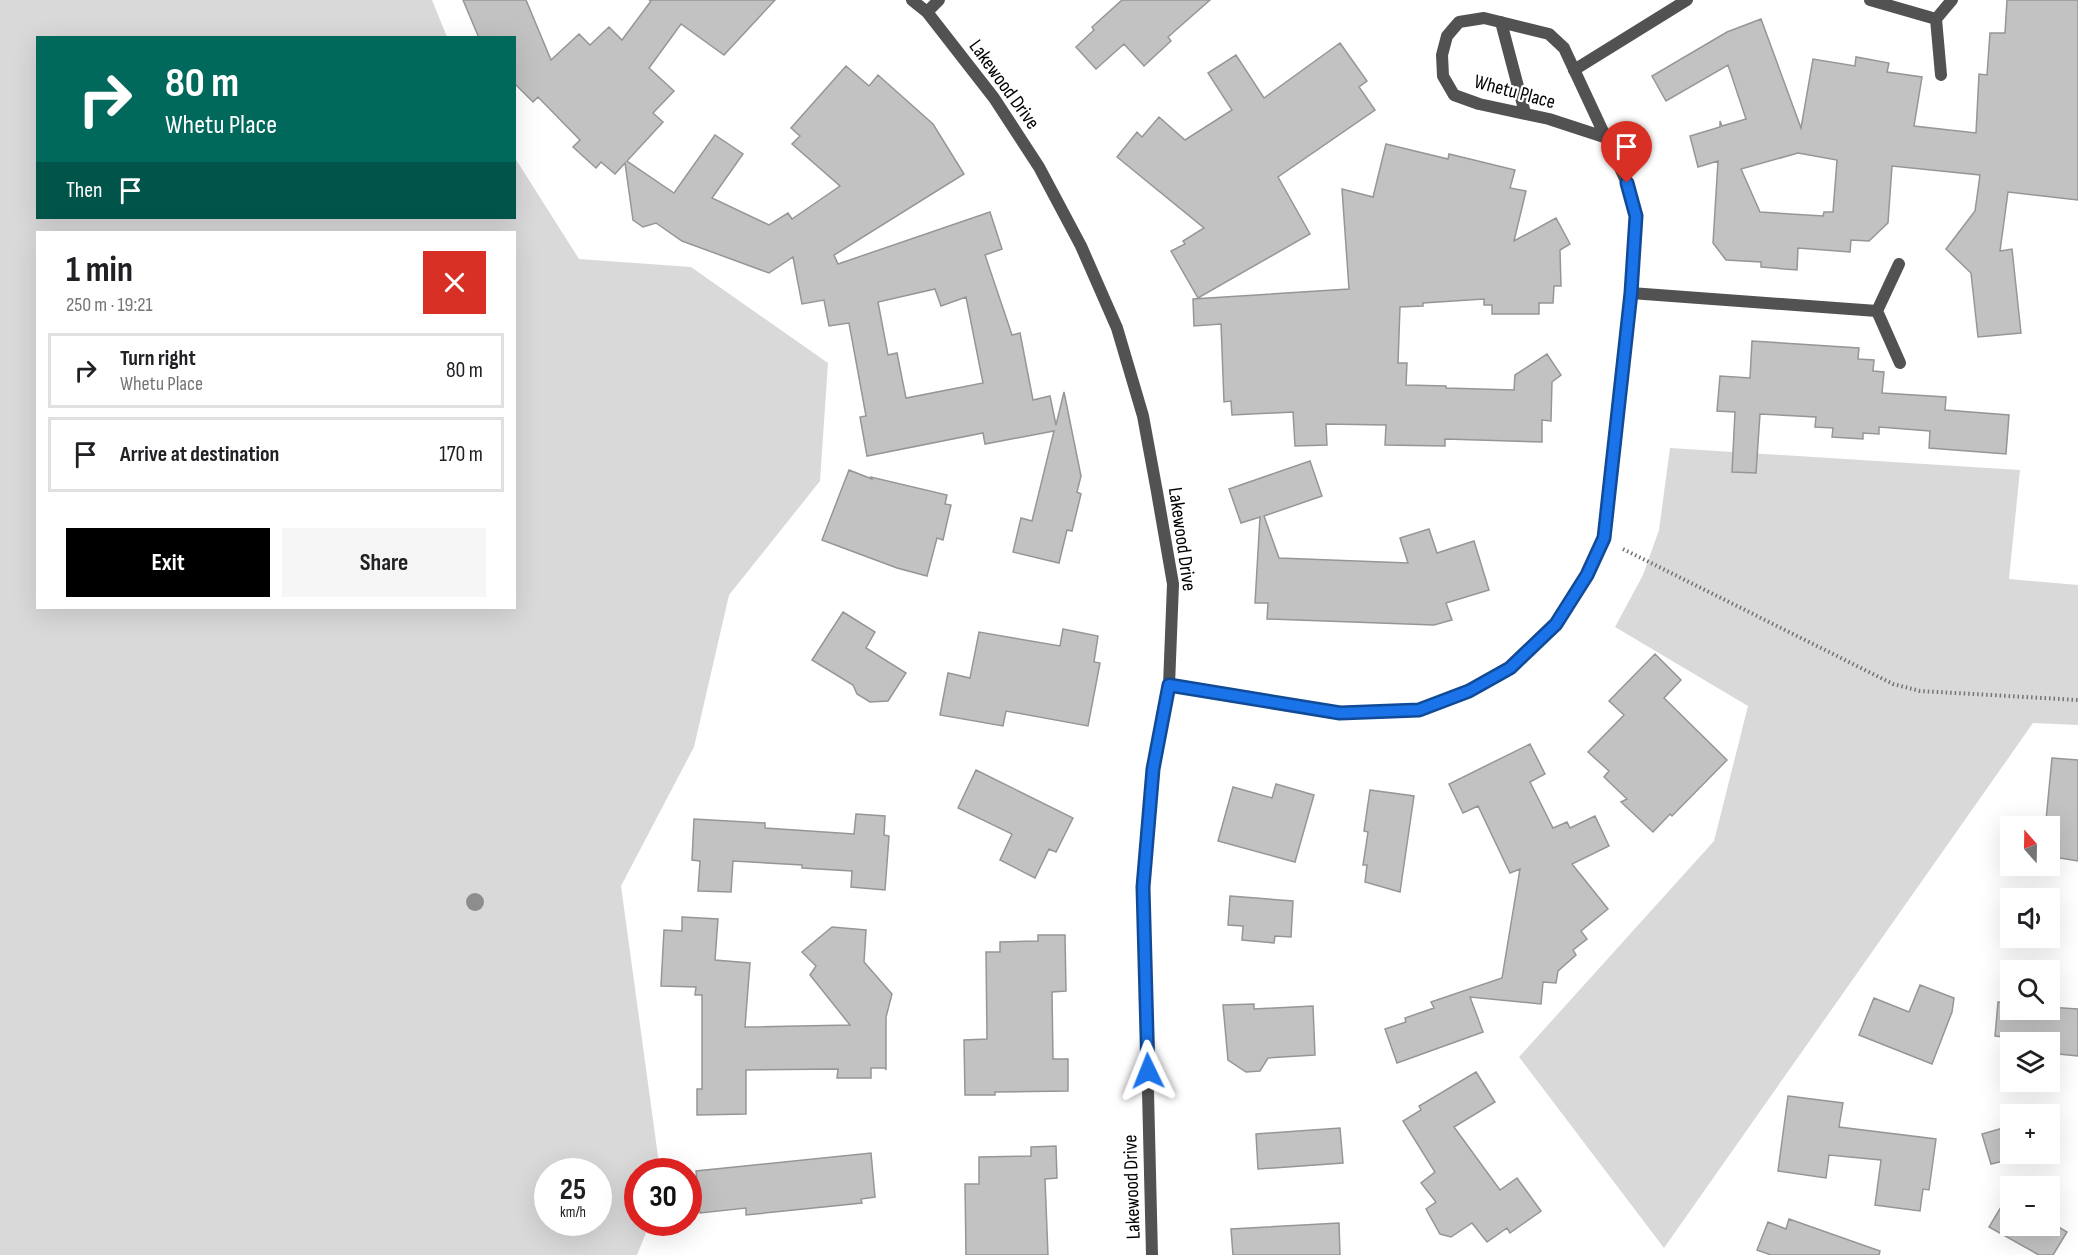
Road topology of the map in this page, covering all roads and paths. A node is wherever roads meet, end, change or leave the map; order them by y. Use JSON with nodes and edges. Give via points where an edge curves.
{"nodes":[{"id":1,"x":912,"y":0,"type":"edge"},
{"id":2,"x":939,"y":0,"type":"edge"},
{"id":3,"x":1687,"y":0,"type":"edge"},
{"id":4,"x":1870,"y":0,"type":"edge"},
{"id":5,"x":1952,"y":0,"type":"edge"},
{"id":6,"x":927,"y":12,"type":"junction"},
{"id":7,"x":1936,"y":20,"type":"junction"},
{"id":8,"x":1501,"y":22,"type":"junction"},
{"id":9,"x":1574,"y":70,"type":"junction"},
{"id":10,"x":1941,"y":75,"type":"dead end"},
{"id":11,"x":1525,"y":113,"type":"junction"},
{"id":12,"x":1604,"y":137,"type":"junction"},
{"id":13,"x":1899,"y":264,"type":"dead end"},
{"id":14,"x":1631,"y":293,"type":"junction"},
{"id":15,"x":1877,"y":311,"type":"junction"},
{"id":16,"x":1900,"y":363,"type":"dead end"},
{"id":17,"x":1604,"y":538,"type":"junction"},
{"id":18,"x":1169,"y":685,"type":"junction"},
{"id":19,"x":2078,"y":700,"type":"edge"},
{"id":20,"x":1152,"y":1255,"type":"edge"}],
"edges":[{"from":1,"to":6,"type":"street","name":"Lakewood Drive"},
{"from":2,"to":6,"type":"street"},
{"from":3,"to":9,"type":"street"},
{"from":4,"to":7,"type":"street"},
{"from":5,"to":7,"type":"street"},
{"from":6,"to":18,"type":"street","name":"Lakewood Drive","via":[[994,98],[1039,167],[1081,246],[1117,328],[1143,416],[1173,584]]},
{"from":7,"to":10,"type":"street"},
{"from":8,"to":9,"type":"street","name":"Whetu Place","via":[[1549,34],[1564,48]]},
{"from":8,"to":11,"type":"street"},
{"from":8,"to":11,"type":"street","name":"Whetu Place","via":[[1484,18],[1459,22],[1447,36],[1442,55],[1443,76],[1454,95]]},
{"from":9,"to":12,"type":"street","name":"Whetu Place"},
{"from":11,"to":12,"type":"street","name":"Whetu Place"},
{"from":12,"to":14,"type":"street","name":"Whetu Place","via":[[1627,183],[1636,216]]},
{"from":13,"to":15,"type":"street"},
{"from":14,"to":15,"type":"street"},
{"from":14,"to":17,"type":"street","name":"Whetu Place"},
{"from":15,"to":16,"type":"street"},
{"from":17,"to":18,"type":"street","name":"Whetu Place","via":[[1587,575],[1556,624],[1510,668],[1469,691],[1419,710],[1340,713]]},
{"from":17,"to":19,"type":"path","via":[[1893,684],[1920,691]]},
{"from":18,"to":20,"type":"street","name":"Lakewood Drive","via":[[1153,769],[1143,887]]}]}
